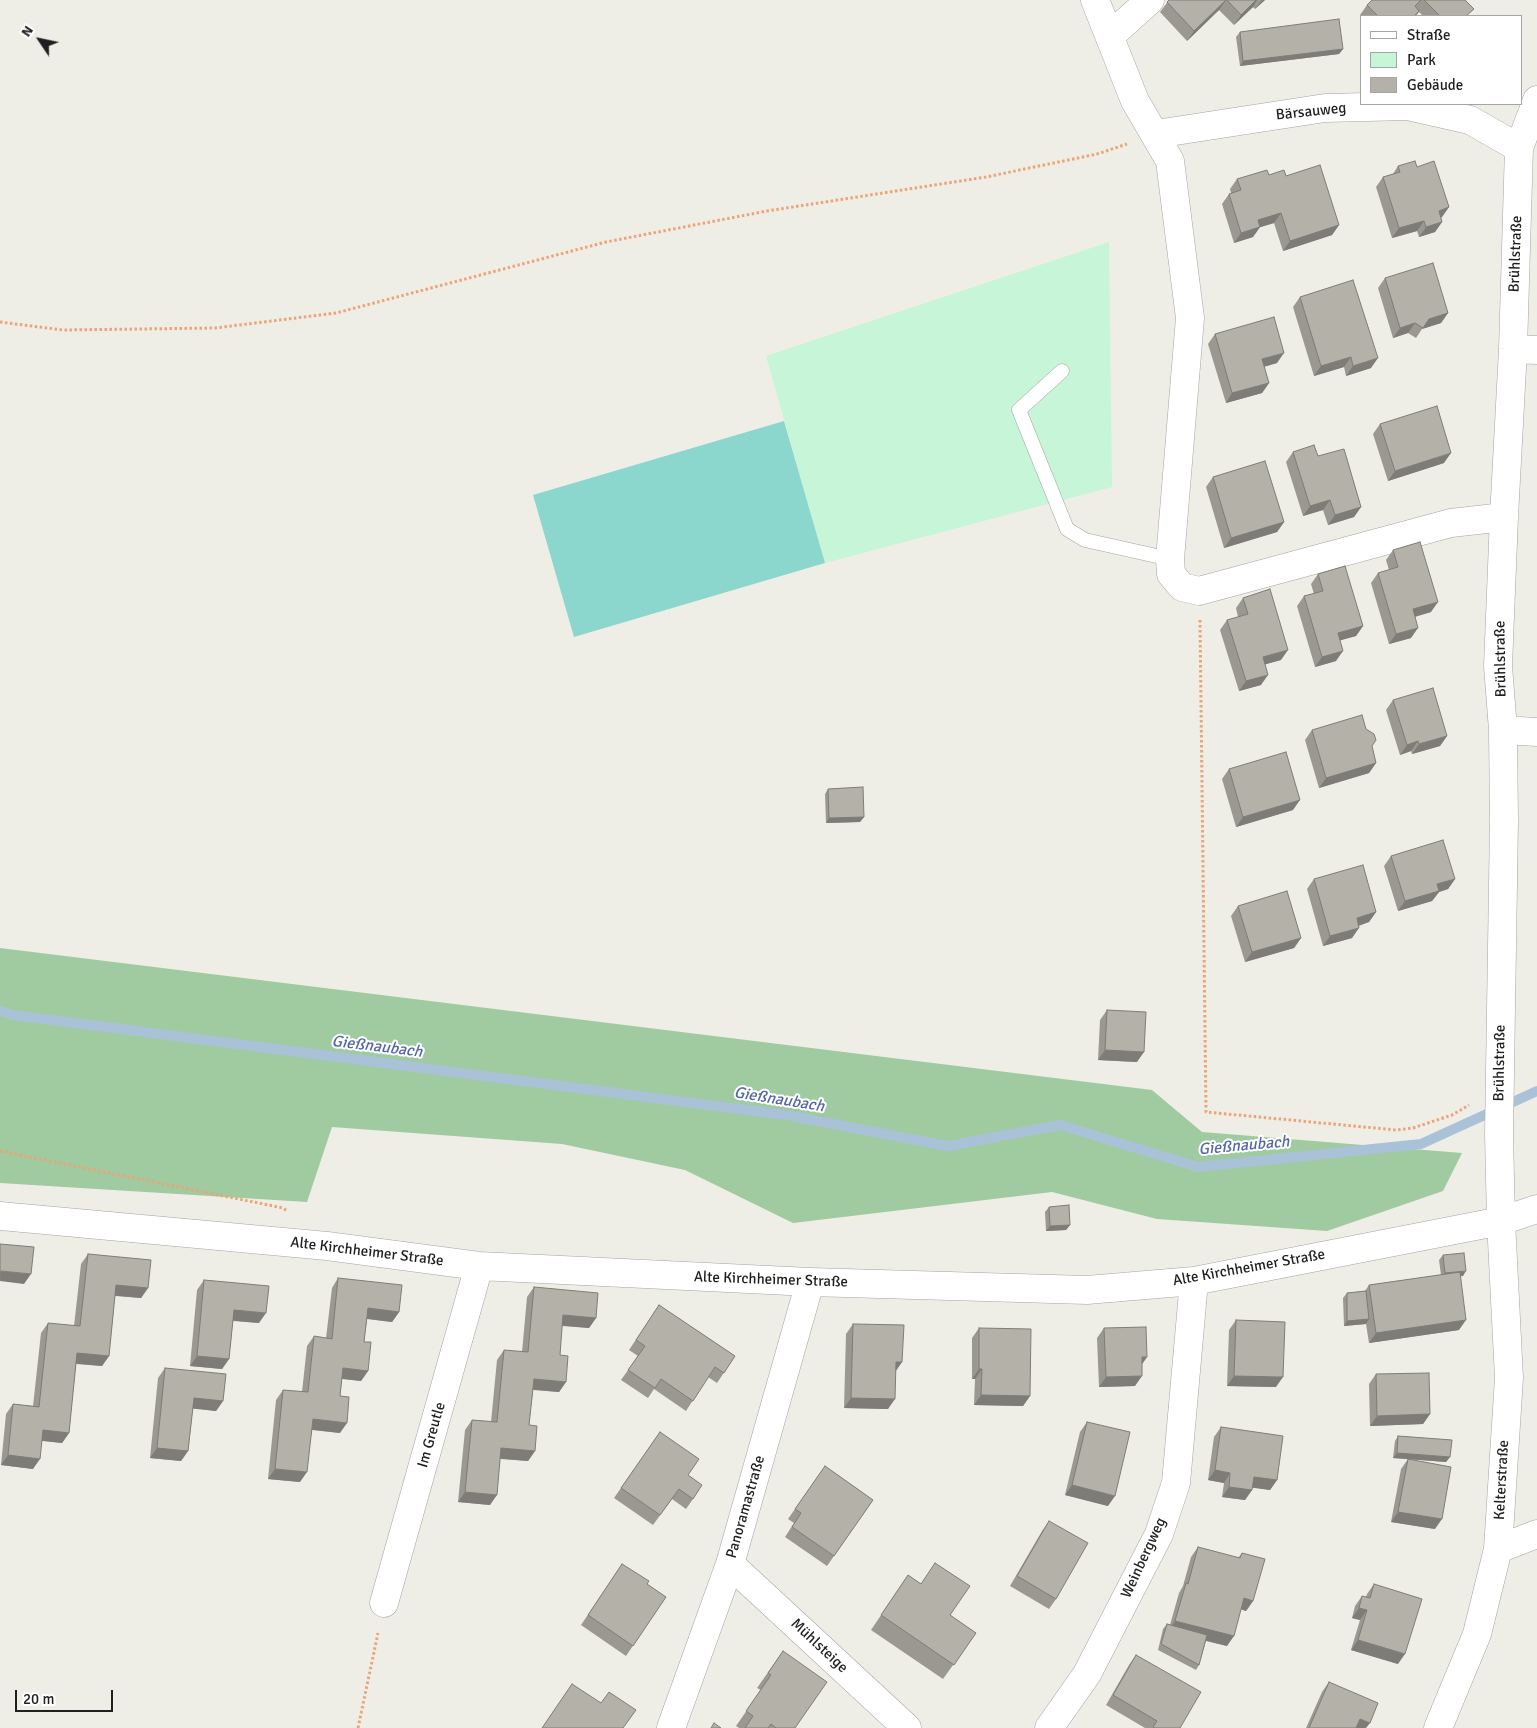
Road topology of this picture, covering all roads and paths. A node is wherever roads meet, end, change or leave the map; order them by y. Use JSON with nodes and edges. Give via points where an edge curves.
{"nodes":[{"id":1,"x":1095,"y":0,"type":"edge"},
{"id":2,"x":1150,"y":0,"type":"edge"},
{"id":3,"x":1110,"y":36,"type":"junction"},
{"id":4,"x":1537,"y":100,"type":"edge"},
{"id":5,"x":1156,"y":134,"type":"junction"},
{"id":6,"x":1519,"y":148,"type":"junction"},
{"id":7,"x":0,"y":322,"type":"edge"},
{"id":8,"x":1525,"y":349,"type":"edge"},
{"id":9,"x":1062,"y":371,"type":"dead end"},
{"id":10,"x":1504,"y":517,"type":"junction"},
{"id":11,"x":1170,"y":559,"type":"junction"},
{"id":12,"x":1199,"y":591,"type":"junction"},
{"id":13,"x":1503,"y":730,"type":"junction"},
{"id":14,"x":1537,"y":732,"type":"edge"},
{"id":15,"x":1500,"y":1086,"type":"junction"},
{"id":16,"x":0,"y":1151,"type":"edge"},
{"id":17,"x":1537,"y":1209,"type":"edge"},
{"id":18,"x":290,"y":1214,"type":"dead end"},
{"id":19,"x":0,"y":1216,"type":"edge"},
{"id":20,"x":1501,"y":1221,"type":"junction"},
{"id":21,"x":479,"y":1266,"type":"junction"},
{"id":22,"x":1194,"y":1280,"type":"junction"},
{"id":23,"x":810,"y":1282,"type":"junction"},
{"id":24,"x":1537,"y":1534,"type":"edge"},
{"id":25,"x":1498,"y":1549,"type":"junction"},
{"id":26,"x":730,"y":1564,"type":"junction"},
{"id":27,"x":384,"y":1603,"type":"joint"},
{"id":28,"x":358,"y":1728,"type":"edge"},
{"id":29,"x":671,"y":1728,"type":"edge"},
{"id":30,"x":907,"y":1728,"type":"edge"},
{"id":31,"x":1048,"y":1728,"type":"edge"},
{"id":32,"x":1438,"y":1728,"type":"edge"}],
"edges":[{"from":1,"to":3,"type":"street"},
{"from":2,"to":3,"type":"street"},
{"from":3,"to":5,"type":"street","via":[[1135,101]]},
{"from":4,"to":6,"type":"street","name":"Brühlstraße"},
{"from":5,"to":6,"type":"street","name":"Bärsauweg","via":[[1325,108],[1408,106],[1470,120]]},
{"from":5,"to":7,"type":"path","via":[[1097,154],[986,177],[767,211],[606,242],[336,313],[215,328],[63,330]]},
{"from":5,"to":11,"type":"street","via":[[1170,161],[1190,318]]},
{"from":6,"to":8,"type":"street","name":"Brühlstraße"},
{"from":8,"to":10,"type":"street","name":"Brühlstraße"},
{"from":9,"to":11,"type":"lane","via":[[1019,410],[1067,529],[1085,540]]},
{"from":10,"to":12,"type":"street","via":[[1452,523]]},
{"from":10,"to":13,"type":"street","name":"Brühlstraße","via":[[1498,666]]},
{"from":11,"to":12,"type":"street","via":[[1171,574],[1182,587]]},
{"from":12,"to":15,"type":"path","via":[[1206,1112],[1396,1130],[1452,1115]]},
{"from":13,"to":14,"type":"street"},
{"from":13,"to":15,"type":"street","name":"Brühlstraße"},
{"from":15,"to":20,"type":"street","name":"Brühlstraße"},
{"from":16,"to":18,"type":"path","via":[[283,1208]]},
{"from":17,"to":20,"type":"street","name":"Alte Kirchheimer Straße"},
{"from":19,"to":21,"type":"street","name":"Alte Kirchheimer Straße","via":[[327,1246]]},
{"from":20,"to":22,"type":"street","name":"Alte Kirchheimer Straße"},
{"from":20,"to":25,"type":"street","name":"Kelterstraße","via":[[1509,1378]]},
{"from":21,"to":23,"type":"street","name":"Alte Kirchheimer Straße"},
{"from":21,"to":27,"type":"street","name":"Im Greutle"},
{"from":22,"to":23,"type":"street","name":"Alte Kirchheimer Straße","via":[[1086,1290]]},
{"from":22,"to":31,"type":"street","name":"Weinbergweg","via":[[1176,1483],[1159,1534],[1091,1665]]},
{"from":23,"to":26,"type":"street","name":"Panoramastraße"},
{"from":24,"to":25,"type":"street"},
{"from":25,"to":32,"type":"street","name":"Kelterstraße","via":[[1477,1634]]},
{"from":26,"to":29,"type":"street","name":"Panoramastraße"},
{"from":26,"to":30,"type":"street","name":"Mühlsteige"},
{"from":27,"to":28,"type":"path"}]}
